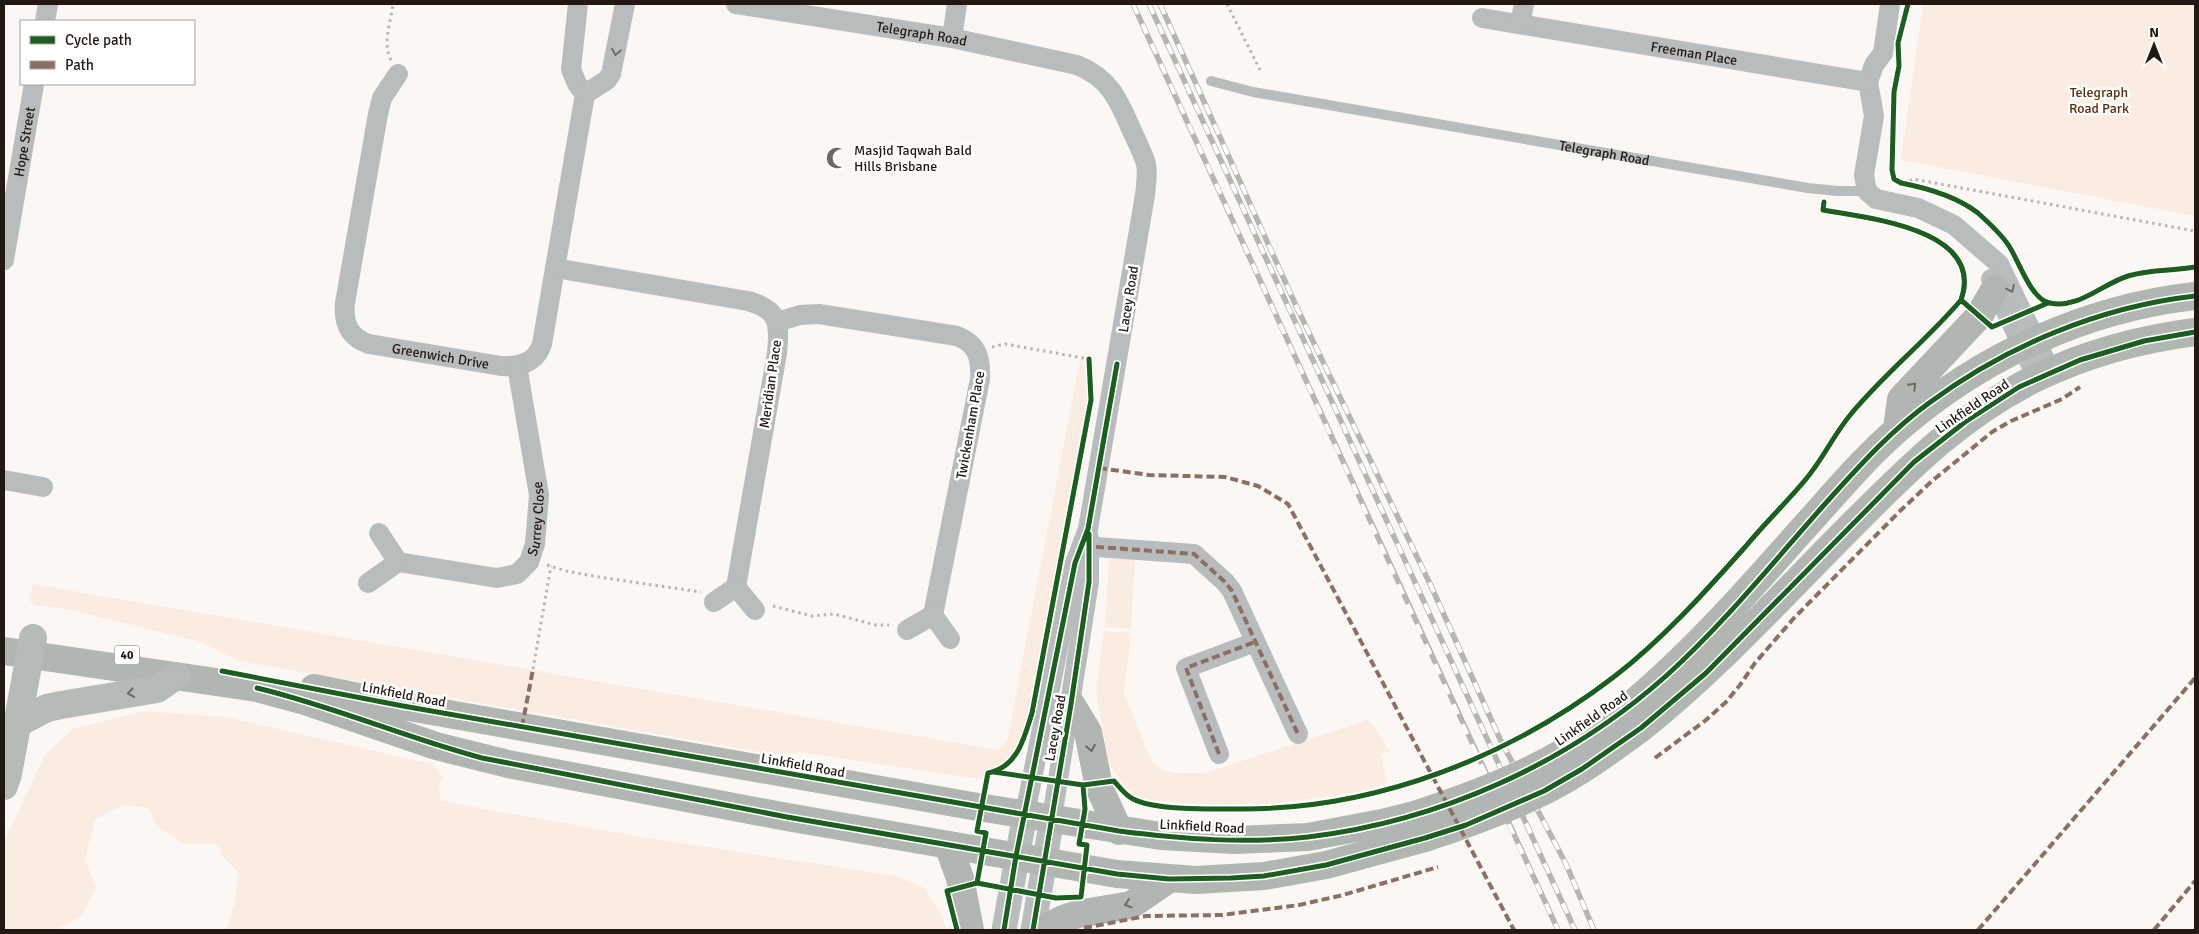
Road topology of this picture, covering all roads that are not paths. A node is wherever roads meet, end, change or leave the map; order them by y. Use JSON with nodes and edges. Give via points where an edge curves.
{"nodes":[{"id":1,"x":48,"y":4,"type":"edge"},
{"id":2,"x":578,"y":4,"type":"edge"},
{"id":3,"x":625,"y":4,"type":"edge"},
{"id":4,"x":736,"y":4,"type":"edge"},
{"id":5,"x":957,"y":4,"type":"edge"},
{"id":6,"x":1524,"y":4,"type":"edge"},
{"id":7,"x":1890,"y":4,"type":"edge"},
{"id":8,"x":1482,"y":18,"type":"dead end"},
{"id":9,"x":45,"y":20,"type":"edge"},
{"id":10,"x":1520,"y":24,"type":"junction"},
{"id":11,"x":952,"y":38,"type":"junction"},
{"id":12,"x":398,"y":74,"type":"road end"},
{"id":13,"x":1101,"y":78,"type":"joint"},
{"id":14,"x":1211,"y":81,"type":"dead end"},
{"id":15,"x":1868,"y":82,"type":"junction"},
{"id":16,"x":34,"y":85,"type":"edge"},
{"id":17,"x":586,"y":94,"type":"junction"},
{"id":18,"x":1867,"y":191,"type":"junction"},
{"id":19,"x":1983,"y":251,"type":"junction"},
{"id":20,"x":4,"y":260,"type":"edge"},
{"id":21,"x":555,"y":268,"type":"junction"},
{"id":22,"x":1995,"y":289,"type":"junction"},
{"id":23,"x":2195,"y":296,"type":"edge"},
{"id":24,"x":777,"y":322,"type":"junction"},
{"id":25,"x":2195,"y":332,"type":"edge"},
{"id":26,"x":2029,"y":343,"type":"junction"},
{"id":27,"x":517,"y":366,"type":"junction"},
{"id":28,"x":2044,"y":375,"type":"junction"},
{"id":29,"x":1897,"y":429,"type":"junction"},
{"id":30,"x":4,"y":480,"type":"edge"},
{"id":31,"x":43,"y":487,"type":"dead end"},
{"id":32,"x":378,"y":533,"type":"dead end"},
{"id":33,"x":1086,"y":541,"type":"junction"},
{"id":34,"x":398,"y":562,"type":"junction"},
{"id":35,"x":368,"y":583,"type":"dead end"},
{"id":36,"x":736,"y":587,"type":"junction"},
{"id":37,"x":714,"y":602,"type":"road end"},
{"id":38,"x":755,"y":610,"type":"road end"},
{"id":39,"x":934,"y":615,"type":"junction"},
{"id":40,"x":907,"y":630,"type":"road end"},
{"id":41,"x":950,"y":639,"type":"dead end"},
{"id":42,"x":1255,"y":642,"type":"junction"},
{"id":43,"x":16,"y":644,"type":"edge"},
{"id":44,"x":176,"y":676,"type":"junction"},
{"id":45,"x":1071,"y":704,"type":"junction"},
{"id":46,"x":11,"y":714,"type":"edge"},
{"id":47,"x":1636,"y":717,"type":"junction"},
{"id":48,"x":1298,"y":734,"type":"dead end"},
{"id":49,"x":1219,"y":754,"type":"dead end"},
{"id":50,"x":4,"y":786,"type":"edge"},
{"id":51,"x":1025,"y":814,"type":"junction"},
{"id":52,"x":1052,"y":818,"type":"junction"},
{"id":53,"x":1420,"y":827,"type":"junction"},
{"id":54,"x":1119,"y":831,"type":"junction"},
{"id":55,"x":948,"y":845,"type":"junction"},
{"id":56,"x":1016,"y":856,"type":"junction"},
{"id":57,"x":1044,"y":861,"type":"junction"},
{"id":58,"x":1170,"y":879,"type":"junction"},
{"id":59,"x":970,"y":930,"type":"edge"},
{"id":60,"x":1004,"y":930,"type":"edge"},
{"id":61,"x":1033,"y":930,"type":"edge"},
{"id":62,"x":1041,"y":930,"type":"edge"}],
"edges":[{"from":1,"to":9,"type":"street"},
{"from":2,"to":17,"type":"street","via":[[570,62],[573,77]]},
{"from":3,"to":17,"type":"street","one_way":true,"via":[[611,74],[608,80]]},
{"from":4,"to":11,"type":"street","name":"Telegraph Road"},
{"from":5,"to":11,"type":"street"},
{"from":6,"to":10,"type":"street"},
{"from":7,"to":15,"type":"street","via":[[1883,53]]},
{"from":8,"to":10,"type":"street","name":"Freeman Place"},
{"from":10,"to":15,"type":"street","name":"Freeman Place"},
{"from":11,"to":13,"type":"street","name":"Telegraph Road","via":[[1065,62],[1090,70]]},
{"from":12,"to":27,"type":"street","name":"Greenwich Drive","via":[[382,98],[378,114],[344,303],[347,328],[359,340],[369,344]]},
{"from":13,"to":33,"type":"street","name":"Lacey Road","via":[[1116,97],[1142,153],[1146,163],[1146,184]]},
{"from":14,"to":18,"type":"lane","name":"Telegraph Road","via":[[1253,92],[1680,167],[1826,190]]},
{"from":15,"to":18,"type":"street","via":[[1874,116],[1864,175]]},
{"from":16,"to":20,"type":"street","name":"Hope Street"},
{"from":17,"to":21,"type":"street"},
{"from":18,"to":19,"type":"street","name":"Telegraph Road","via":[[1876,199],[1918,208],[1954,224]]},
{"from":19,"to":22,"type":"street","name":"Telegraph Road"},
{"from":19,"to":26,"type":"street","name":"Telegraph Road","one_way":true,"via":[[1999,264]]},
{"from":21,"to":24,"type":"street","name":"Meridian Place","via":[[748,301],[768,308]]},
{"from":21,"to":27,"type":"street","via":[[540,349],[531,360]]},
{"from":22,"to":26,"type":"street","name":"Telegraph Road"},
{"from":29,"to":22,"type":"main road","one_way":true,"via":[[1900,399],[1975,321]]},
{"from":23,"to":26,"type":"main road","number":"40","via":[[2143,304]]},
{"from":24,"to":36,"type":"street","name":"Meridian Place","via":[[777,353]]},
{"from":24,"to":39,"type":"street","name":"Twickenham Place","via":[[809,314],[957,336],[966,340],[978,354],[980,379]]},
{"from":25,"to":28,"type":"main road","number":"40","via":[[2115,349]]},
{"from":26,"to":28,"type":"street","name":"Telegraph Road"},
{"from":26,"to":29,"type":"main road","name":"Linkfield Road","number":"40","via":[[1983,367],[1927,404]]},
{"from":27,"to":34,"type":"street","name":"Surrey Close","via":[[538,480],[538,511],[530,562],[517,574],[497,578]]},
{"from":28,"to":47,"type":"main road","name":"Linkfield Road","number":"40","via":[[1965,422],[1914,462],[1706,673]]},
{"from":29,"to":47,"type":"main road","name":"Linkfield Road","number":"40","via":[[1693,650]]},
{"from":30,"to":31,"type":"street"},
{"from":32,"to":34,"type":"street"},
{"from":33,"to":42,"type":"street","via":[[1194,554],[1232,591]]},
{"from":33,"to":45,"type":"street","name":"Lacey Road","via":[[1089,582]]},
{"from":33,"to":51,"type":"street","name":"Lacey Road","via":[[1075,563]]},
{"from":34,"to":35,"type":"street"},
{"from":36,"to":37,"type":"street"},
{"from":36,"to":38,"type":"street"},
{"from":39,"to":40,"type":"street"},
{"from":39,"to":41,"type":"street"},
{"from":42,"to":48,"type":"street"},
{"from":42,"to":49,"type":"street","via":[[1186,668]]},
{"from":43,"to":44,"type":"main road","name":"Linkfield Road","number":"40"},
{"from":43,"to":46,"type":"highway"},
{"from":43,"to":51,"type":"main road","name":"Linkfield Road","number":"40","via":[[319,689]]},
{"from":44,"to":46,"type":"highway","one_way":true,"via":[[157,689]]},
{"from":44,"to":55,"type":"main road","name":"Linkfield Road","number":"40","via":[[290,696],[436,746],[508,764]]},
{"from":45,"to":52,"type":"street","name":"Lacey Road"},
{"from":45,"to":54,"type":"main road","one_way":true,"via":[[1088,732],[1099,787]]},
{"from":46,"to":50,"type":"highway","via":[[8,774]]},
{"from":47,"to":53,"type":"main road","name":"Linkfield Road","number":"40","bridge":true,"via":[[1476,793]]},
{"from":51,"to":52,"type":"main road","name":"Linkfield Road","number":"40"},
{"from":51,"to":56,"type":"street","name":"Lacey Road"},
{"from":52,"to":54,"type":"main road","name":"Linkfield Road","number":"40"},
{"from":52,"to":57,"type":"street","name":"Lacey Road"},
{"from":53,"to":54,"type":"main road","name":"Linkfield Road","number":"40","via":[[1273,839],[1203,840]]},
{"from":53,"to":58,"type":"main road","name":"Linkfield Road","number":"40","via":[[1326,865],[1231,878]]},
{"from":55,"to":56,"type":"main road","name":"Linkfield Road","number":"40"},
{"from":55,"to":59,"type":"main road","via":[[960,878]]},
{"from":56,"to":57,"type":"main road","name":"Linkfield Road","number":"40"},
{"from":56,"to":60,"type":"street","name":"Lacey Road"},
{"from":57,"to":58,"type":"main road","name":"Linkfield Road","number":"40","via":[[1117,874]]},
{"from":57,"to":61,"type":"street","name":"Lacey Road"},
{"from":58,"to":62,"type":"main road","one_way":true,"via":[[1131,905],[1070,916]]}]}
